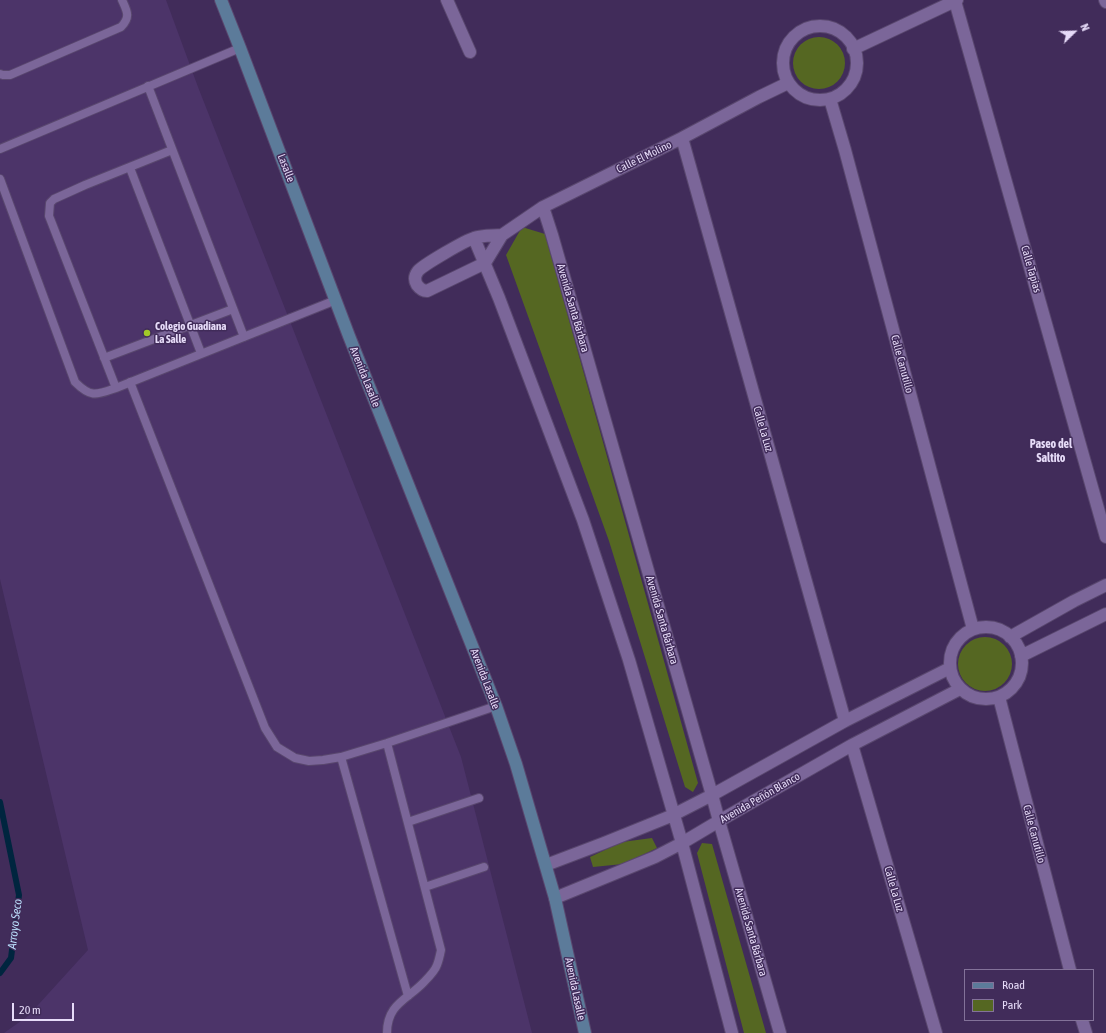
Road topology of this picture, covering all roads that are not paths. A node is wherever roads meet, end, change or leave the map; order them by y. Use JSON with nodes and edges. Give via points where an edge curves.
{"nodes":[{"id":1,"x":122,"y":0,"type":"edge"},
{"id":2,"x":221,"y":0,"type":"edge"},
{"id":3,"x":447,"y":0,"type":"edge"},
{"id":4,"x":956,"y":0,"type":"edge"},
{"id":5,"x":240,"y":48,"type":"junction"},
{"id":6,"x":853,"y":49,"type":"junction"},
{"id":7,"x":470,"y":52,"type":"dead end"},
{"id":8,"x":0,"y":74,"type":"edge"},
{"id":9,"x":788,"y":83,"type":"junction"},
{"id":10,"x":148,"y":86,"type":"junction"},
{"id":11,"x":830,"y":99,"type":"junction"},
{"id":12,"x":682,"y":138,"type":"junction"},
{"id":13,"x":0,"y":149,"type":"edge"},
{"id":14,"x":172,"y":150,"type":"junction"},
{"id":15,"x":130,"y":168,"type":"junction"},
{"id":16,"x":0,"y":180,"type":"edge"},
{"id":17,"x":544,"y":207,"type":"junction"},
{"id":18,"x":502,"y":235,"type":"junction"},
{"id":19,"x":474,"y":238,"type":"junction"},
{"id":20,"x":485,"y":263,"type":"junction"},
{"id":21,"x":336,"y":300,"type":"junction"},
{"id":22,"x":233,"y":308,"type":"junction"},
{"id":23,"x":190,"y":325,"type":"junction"},
{"id":24,"x":349,"y":336,"type":"joint"},
{"id":25,"x":244,"y":337,"type":"junction"},
{"id":26,"x":202,"y":353,"type":"junction"},
{"id":27,"x":104,"y":358,"type":"junction"},
{"id":28,"x":130,"y":382,"type":"junction"},
{"id":29,"x":116,"y":388,"type":"junction"},
{"id":30,"x":1106,"y":537,"type":"edge"},
{"id":31,"x":1106,"y":585,"type":"edge"},
{"id":32,"x":1106,"y":614,"type":"edge"},
{"id":33,"x":973,"y":629,"type":"junction"},
{"id":34,"x":1010,"y":637,"type":"junction"},
{"id":35,"x":1021,"y":656,"type":"junction"},
{"id":36,"x":950,"y":668,"type":"junction"},
{"id":37,"x":960,"y":689,"type":"junction"},
{"id":38,"x":999,"y":697,"type":"junction"},
{"id":39,"x":496,"y":706,"type":"junction"},
{"id":40,"x":845,"y":721,"type":"junction"},
{"id":41,"x":387,"y":743,"type":"junction"},
{"id":42,"x":852,"y":745,"type":"junction"},
{"id":43,"x":341,"y":757,"type":"junction"},
{"id":44,"x":712,"y":795,"type":"junction"},
{"id":45,"x":479,"y":798,"type":"dead end"},
{"id":46,"x":674,"y":814,"type":"junction"},
{"id":47,"x":719,"y":821,"type":"junction"},
{"id":48,"x":408,"y":822,"type":"junction"},
{"id":49,"x":682,"y":844,"type":"junction"},
{"id":50,"x":546,"y":865,"type":"junction"},
{"id":51,"x":484,"y":867,"type":"dead end"},
{"id":52,"x":425,"y":886,"type":"junction"},
{"id":53,"x":555,"y":898,"type":"junction"},
{"id":54,"x":1070,"y":969,"type":"edge"},
{"id":55,"x":408,"y":996,"type":"junction"},
{"id":56,"x":1082,"y":1021,"type":"edge"},
{"id":57,"x":387,"y":1033,"type":"edge"},
{"id":58,"x":585,"y":1033,"type":"edge"},
{"id":59,"x":732,"y":1033,"type":"edge"},
{"id":60,"x":780,"y":1033,"type":"edge"},
{"id":61,"x":936,"y":1033,"type":"edge"},
{"id":62,"x":1086,"y":1033,"type":"edge"}],
"edges":[{"from":1,"to":8,"type":"lane","via":[[128,16],[121,28],[10,75]]},
{"from":2,"to":5,"type":"street","name":"Lasalle"},
{"from":3,"to":7,"type":"street"},
{"from":4,"to":6,"type":"street"},
{"from":4,"to":30,"type":"street","name":"Calle Tapias"},
{"from":5,"to":10,"type":"lane"},
{"from":5,"to":21,"type":"street","name":"Lasalle"},
{"from":6,"to":9,"type":"street","via":[[847,39],[826,27],[802,31],[786,48],[783,60]]},
{"from":6,"to":11,"type":"street","via":[[855,73],[850,84]]},
{"from":9,"to":11,"type":"street","via":[[796,92],[807,98]]},
{"from":9,"to":12,"type":"street","name":"Calle El Molino"},
{"from":10,"to":13,"type":"lane"},
{"from":10,"to":14,"type":"lane"},
{"from":11,"to":33,"type":"street","name":"Calle Canutillo"},
{"from":12,"to":17,"type":"street","name":"Calle El Molino"},
{"from":12,"to":40,"type":"street","name":"Calle La Luz"},
{"from":14,"to":15,"type":"lane"},
{"from":14,"to":22,"type":"lane"},
{"from":15,"to":23,"type":"lane"},
{"from":15,"to":27,"type":"lane","via":[[85,185],[50,203],[49,216]]},
{"from":16,"to":29,"type":"lane","via":[[75,382],[92,394]]},
{"from":17,"to":18,"type":"street","name":"Calle El Molino"},
{"from":17,"to":44,"type":"street","name":"Avenida Santa Bárbara"},
{"from":18,"to":19,"type":"street","name":"Calle El Molino"},
{"from":18,"to":20,"type":"street","name":"Calle El Molino"},
{"from":19,"to":20,"type":"street"},
{"from":19,"to":20,"type":"street","name":"Calle El Molino","via":[[420,269],[415,281],[420,289],[427,291]]},
{"from":20,"to":46,"type":"street","via":[[583,520],[629,660]]},
{"from":21,"to":24,"type":"street","name":"Lasalle"},
{"from":21,"to":25,"type":"lane"},
{"from":22,"to":23,"type":"lane"},
{"from":22,"to":25,"type":"lane"},
{"from":23,"to":26,"type":"lane"},
{"from":23,"to":27,"type":"lane"},
{"from":24,"to":39,"type":"street","name":"Avenida Lasalle"},
{"from":25,"to":26,"type":"lane"},
{"from":26,"to":28,"type":"lane"},
{"from":27,"to":29,"type":"lane"},
{"from":28,"to":29,"type":"lane"},
{"from":28,"to":43,"type":"lane","via":[[265,728],[277,747],[295,758],[309,761]]},
{"from":31,"to":34,"type":"street"},
{"from":32,"to":35,"type":"street"},
{"from":33,"to":34,"type":"street","via":[[993,628]]},
{"from":33,"to":36,"type":"street","via":[[957,640],[952,649]]},
{"from":34,"to":35,"type":"street","via":[[1017,645]]},
{"from":35,"to":38,"type":"street","via":[[1020,676],[1008,692]]},
{"from":36,"to":37,"type":"street"},
{"from":36,"to":40,"type":"street"},
{"from":37,"to":38,"type":"street","via":[[978,699]]},
{"from":37,"to":42,"type":"street","name":"Avenida Peñón Blanco"},
{"from":38,"to":54,"type":"street","name":"Calle Canutillo"},
{"from":39,"to":41,"type":"lane"},
{"from":39,"to":50,"type":"street","name":"Avenida Lasalle"},
{"from":40,"to":44,"type":"street"},
{"from":41,"to":43,"type":"lane"},
{"from":41,"to":48,"type":"lane"},
{"from":42,"to":47,"type":"street","name":"Avenida Peñón Blanco"},
{"from":42,"to":61,"type":"street","name":"Calle La Luz"},
{"from":43,"to":55,"type":"lane"},
{"from":44,"to":46,"type":"street"},
{"from":44,"to":47,"type":"street","name":"Avenida Santa Bárbara"},
{"from":45,"to":48,"type":"lane"},
{"from":46,"to":49,"type":"street"},
{"from":46,"to":50,"type":"street"},
{"from":47,"to":49,"type":"street","name":"Avenida Peñón Blanco"},
{"from":47,"to":60,"type":"street","name":"Avenida Santa Bárbara"},
{"from":48,"to":52,"type":"lane"},
{"from":49,"to":53,"type":"street","name":"Avenida Peñón Blanco"},
{"from":49,"to":59,"type":"street"},
{"from":50,"to":53,"type":"street","name":"Avenida Lasalle"},
{"from":51,"to":52,"type":"lane"},
{"from":52,"to":55,"type":"lane","via":[[441,950],[437,966],[424,983]]},
{"from":53,"to":58,"type":"street","name":"Avenida Lasalle"},
{"from":55,"to":57,"type":"lane","via":[[391,1012]]},
{"from":56,"to":62,"type":"street"}]}
